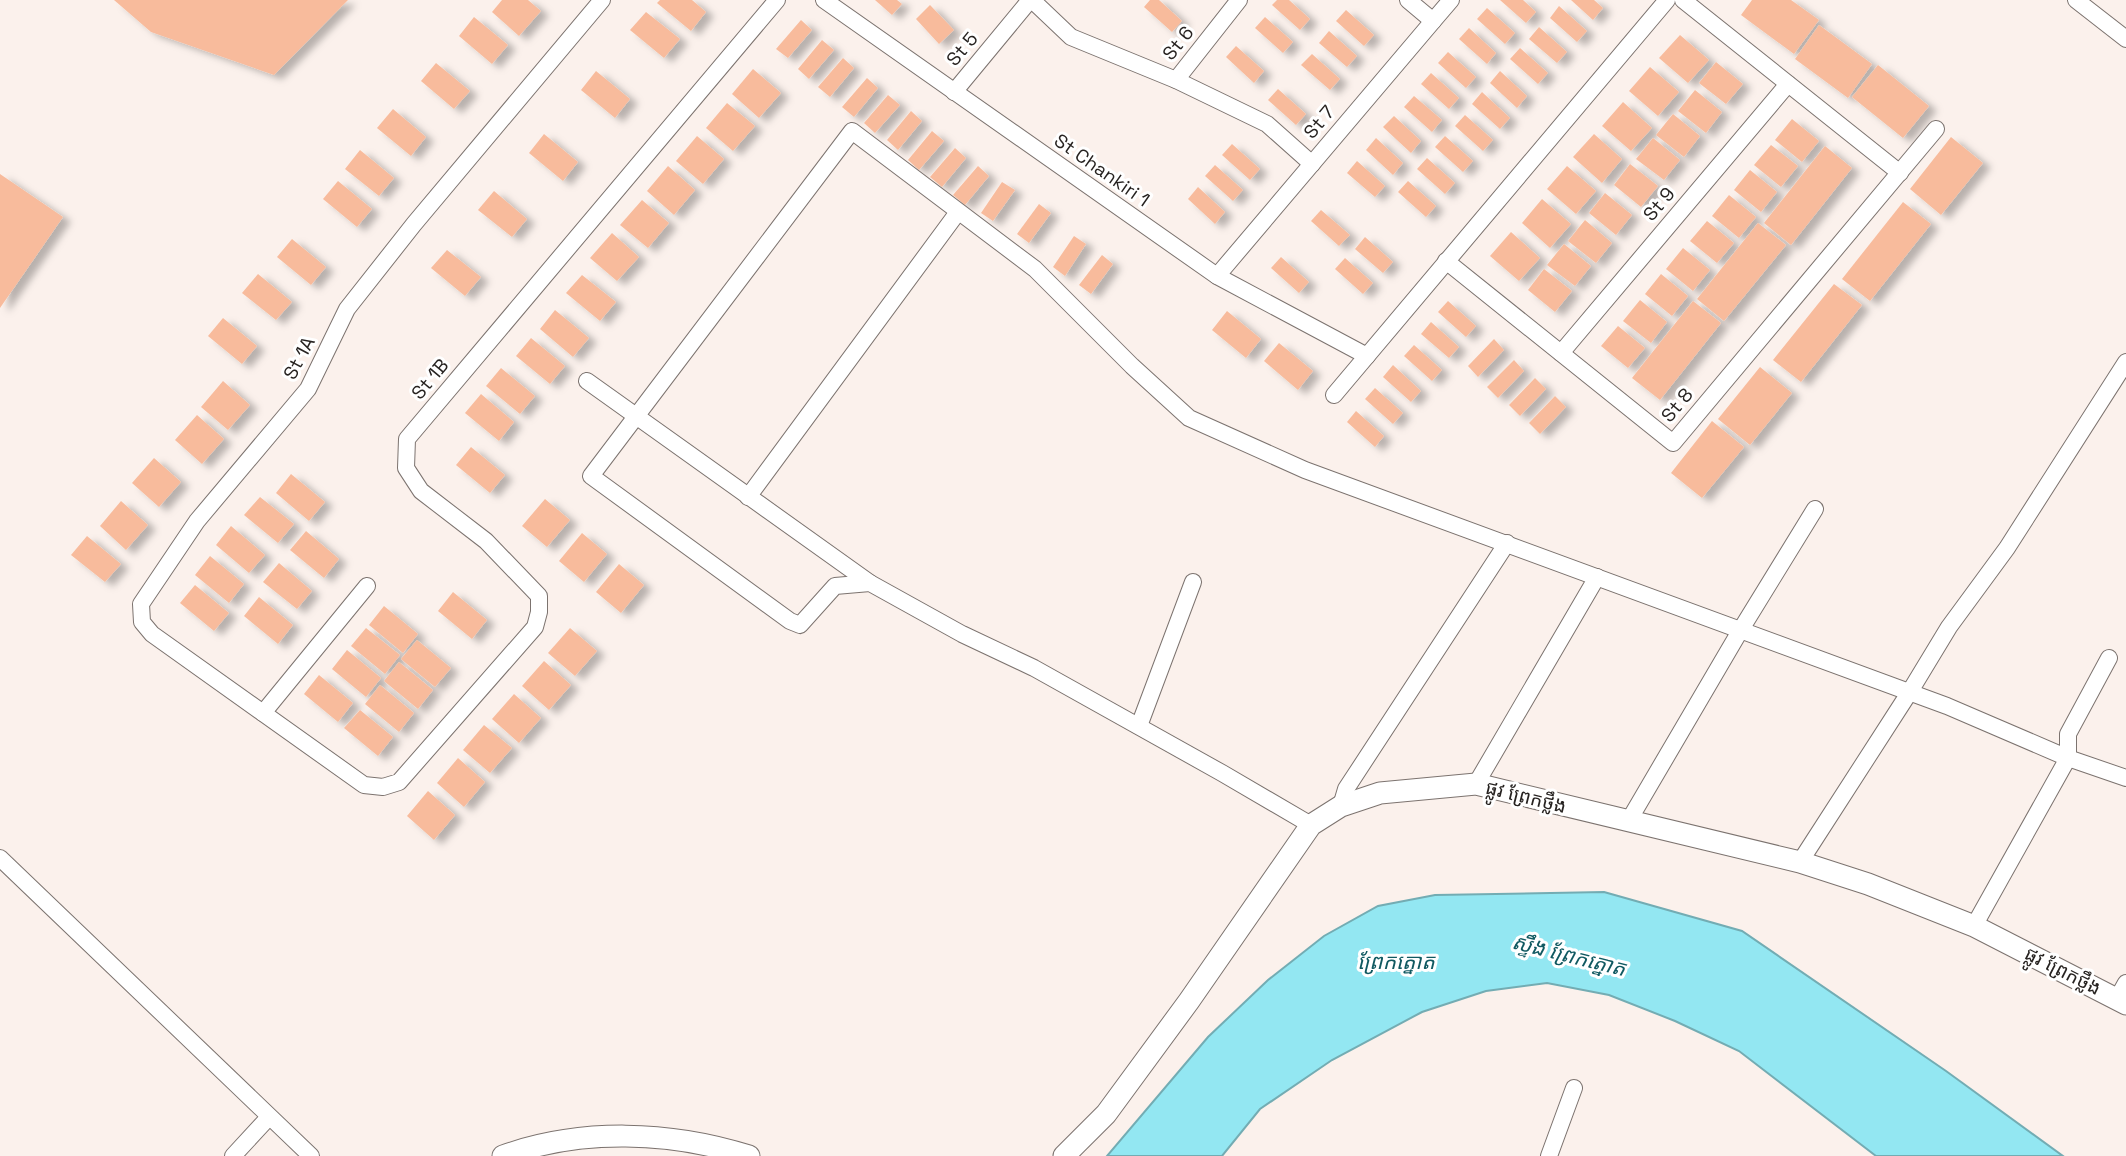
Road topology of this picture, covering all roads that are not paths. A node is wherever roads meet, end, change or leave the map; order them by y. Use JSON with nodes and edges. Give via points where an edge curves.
{"nodes":[{"id":1,"x":602,"y":0,"type":"edge"},
{"id":2,"x":776,"y":0,"type":"edge"},
{"id":3,"x":824,"y":0,"type":"edge"},
{"id":4,"x":1031,"y":0,"type":"edge"},
{"id":5,"x":1239,"y":0,"type":"edge"},
{"id":6,"x":1408,"y":0,"type":"edge"},
{"id":7,"x":1451,"y":0,"type":"edge"},
{"id":8,"x":1667,"y":0,"type":"edge"},
{"id":9,"x":1684,"y":0,"type":"edge"},
{"id":10,"x":2076,"y":0,"type":"edge"},
{"id":11,"x":1433,"y":21,"type":"junction"},
{"id":12,"x":2126,"y":39,"type":"edge"},
{"id":13,"x":1175,"y":80,"type":"junction"},
{"id":14,"x":1788,"y":83,"type":"junction"},
{"id":15,"x":954,"y":92,"type":"junction"},
{"id":16,"x":1936,"y":129,"type":"dead end"},
{"id":17,"x":1312,"y":164,"type":"junction"},
{"id":18,"x":1900,"y":173,"type":"junction"},
{"id":19,"x":958,"y":212,"type":"junction"},
{"id":20,"x":1446,"y":261,"type":"junction"},
{"id":21,"x":1217,"y":276,"type":"junction"},
{"id":22,"x":1561,"y":353,"type":"junction"},
{"id":23,"x":1367,"y":356,"type":"junction"},
{"id":24,"x":2126,"y":362,"type":"edge"},
{"id":25,"x":587,"y":381,"type":"dead end"},
{"id":26,"x":1334,"y":395,"type":"dead end"},
{"id":27,"x":638,"y":415,"type":"junction"},
{"id":28,"x":748,"y":497,"type":"junction"},
{"id":29,"x":1815,"y":509,"type":"dead end"},
{"id":30,"x":1507,"y":543,"type":"junction"},
{"id":31,"x":1597,"y":577,"type":"junction"},
{"id":32,"x":1193,"y":582,"type":"dead end"},
{"id":33,"x":870,"y":583,"type":"junction"},
{"id":34,"x":368,"y":586,"type":"dead end"},
{"id":35,"x":1740,"y":631,"type":"junction"},
{"id":36,"x":2109,"y":658,"type":"dead end"},
{"id":37,"x":1909,"y":693,"type":"junction"},
{"id":38,"x":263,"y":713,"type":"junction"},
{"id":39,"x":1139,"y":726,"type":"junction"},
{"id":40,"x":2068,"y":758,"type":"junction"},
{"id":41,"x":2126,"y":778,"type":"edge"},
{"id":42,"x":400,"y":782,"type":"joint"},
{"id":43,"x":1476,"y":784,"type":"junction"},
{"id":44,"x":1341,"y":806,"type":"junction"},
{"id":45,"x":1628,"y":822,"type":"junction"},
{"id":46,"x":1311,"y":825,"type":"junction"},
{"id":47,"x":0,"y":858,"type":"edge"},
{"id":48,"x":1800,"y":862,"type":"junction"},
{"id":49,"x":1974,"y":926,"type":"junction"},
{"id":50,"x":2123,"y":996,"type":"edge"},
{"id":51,"x":1574,"y":1088,"type":"dead end"},
{"id":52,"x":269,"y":1117,"type":"junction"},
{"id":53,"x":233,"y":1156,"type":"edge"},
{"id":54,"x":311,"y":1156,"type":"edge"},
{"id":55,"x":503,"y":1156,"type":"edge"},
{"id":56,"x":749,"y":1156,"type":"edge"},
{"id":57,"x":1065,"y":1156,"type":"edge"},
{"id":58,"x":1549,"y":1156,"type":"edge"}],
"edges":[{"from":1,"to":38,"type":"street","name":"St 1A","via":[[347,309],[308,389],[197,521],[141,604],[142,622],[152,634]]},
{"from":2,"to":42,"type":"street","name":"St 1B","via":[[407,439],[406,468],[421,491],[486,541],[539,596],[539,612],[535,627]]},
{"from":3,"to":15,"type":"street","name":"St Chankiri 1"},
{"from":4,"to":13,"type":"street","via":[[1071,37]]},
{"from":4,"to":15,"type":"street","name":"St 5"},
{"from":5,"to":13,"type":"street","name":"St 6"},
{"from":6,"to":11,"type":"street"},
{"from":7,"to":11,"type":"street","name":"St 7"},
{"from":8,"to":20,"type":"street"},
{"from":9,"to":14,"type":"street"},
{"from":10,"to":12,"type":"street"},
{"from":11,"to":17,"type":"street","name":"St 7"},
{"from":13,"to":17,"type":"street","via":[[1267,124]]},
{"from":14,"to":18,"type":"street"},
{"from":14,"to":22,"type":"street","name":"St 9"},
{"from":15,"to":21,"type":"street","name":"St Chankiri 1"},
{"from":16,"to":18,"type":"street","name":"St 8"},
{"from":17,"to":21,"type":"street","name":"St 7"},
{"from":18,"to":22,"type":"street","name":"St 8","via":[[1673,443]]},
{"from":19,"to":27,"type":"street","via":[[852,131]]},
{"from":19,"to":28,"type":"street"},
{"from":19,"to":30,"type":"street","via":[[1035,269],[1189,418],[1305,470]]},
{"from":20,"to":22,"type":"street","name":"St 8"},
{"from":20,"to":23,"type":"street"},
{"from":21,"to":23,"type":"street","name":"St Chankiri 1"},
{"from":23,"to":26,"type":"street"},
{"from":24,"to":37,"type":"street"},
{"from":25,"to":27,"type":"street"},
{"from":27,"to":28,"type":"street"},
{"from":27,"to":33,"type":"street","via":[[591,476],[779,613],[800,625],[835,586]]},
{"from":28,"to":33,"type":"street"},
{"from":29,"to":35,"type":"street"},
{"from":30,"to":31,"type":"street"},
{"from":30,"to":44,"type":"street","via":[[1346,789]]},
{"from":31,"to":35,"type":"street"},
{"from":31,"to":43,"type":"street"},
{"from":32,"to":39,"type":"street"},
{"from":33,"to":39,"type":"street"},
{"from":34,"to":38,"type":"street"},
{"from":35,"to":37,"type":"street"},
{"from":35,"to":45,"type":"street"},
{"from":36,"to":40,"type":"street","via":[[2068,733]]},
{"from":37,"to":40,"type":"street"},
{"from":37,"to":48,"type":"street"},
{"from":38,"to":42,"type":"street","name":"St 1A","via":[[364,785],[383,787]]},
{"from":39,"to":46,"type":"street"},
{"from":40,"to":41,"type":"street"},
{"from":40,"to":49,"type":"street"},
{"from":43,"to":44,"type":"street","name":"ផ្លូវ ព្រែកថ្លឹង","via":[[1380,793]]},
{"from":43,"to":45,"type":"street","name":"ផ្លូវ ព្រែកថ្លឹង"},
{"from":44,"to":46,"type":"street","name":"ផ្លូវ ព្រែកថ្លឹង"},
{"from":45,"to":48,"type":"street","name":"ផ្លូវ ព្រែកថ្លឹង"},
{"from":46,"to":57,"type":"street","name":"ផ្លូវ ព្រែកថ្លឹង","via":[[1106,1114]]},
{"from":47,"to":52,"type":"street"},
{"from":48,"to":49,"type":"street","name":"ផ្លូវ ព្រែកថ្លឹង"},
{"from":49,"to":50,"type":"street","name":"ផ្លូវ ព្រែកថ្លឹង"},
{"from":51,"to":58,"type":"street"},
{"from":52,"to":53,"type":"street"},
{"from":52,"to":54,"type":"street"},
{"from":55,"to":56,"type":"street","via":[[535,1145],[622,1135],[676,1140]]}]}
